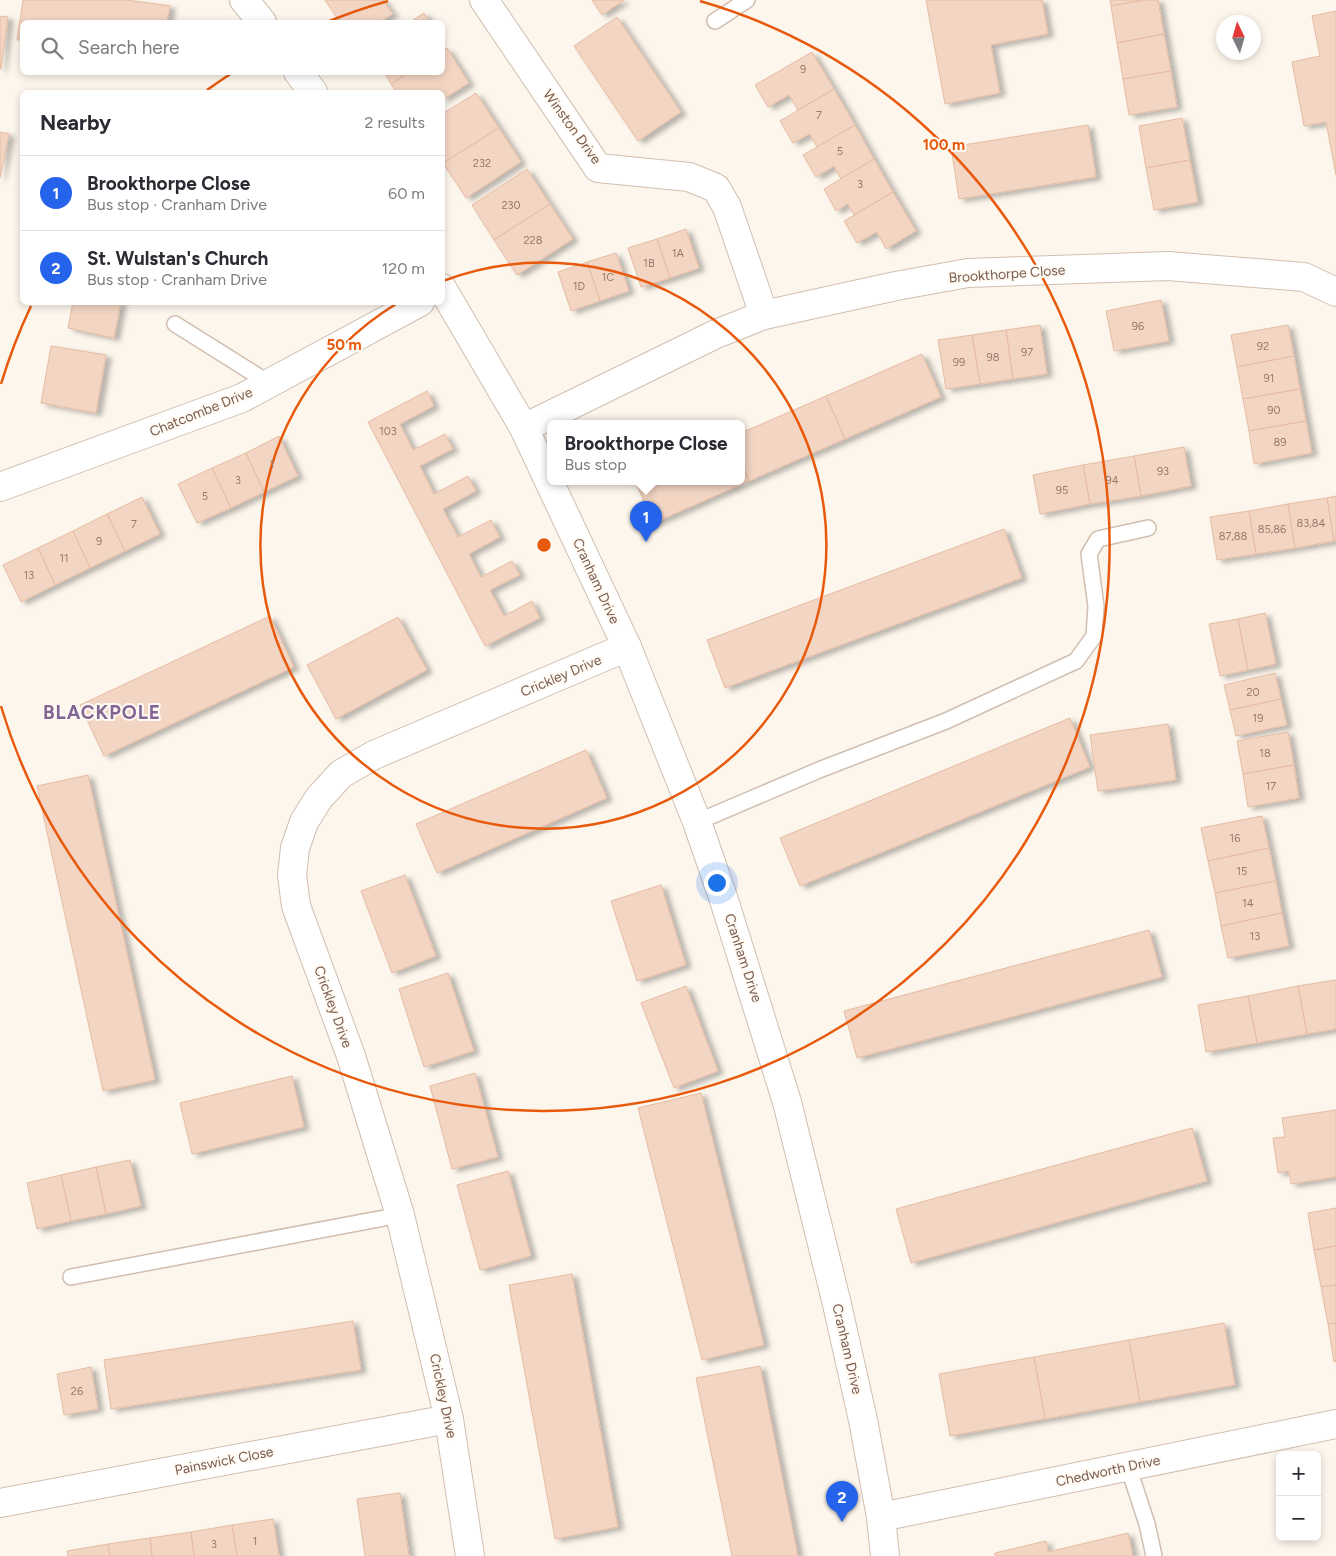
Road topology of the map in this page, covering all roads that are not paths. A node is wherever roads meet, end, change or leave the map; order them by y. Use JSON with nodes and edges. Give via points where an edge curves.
{"nodes":[{"id":1,"x":244,"y":0,"type":"edge"},
{"id":2,"x":484,"y":0,"type":"edge"},
{"id":3,"x":747,"y":0,"type":"edge"},
{"id":4,"x":260,"y":20,"type":"edge"},
{"id":5,"x":715,"y":21,"type":"dead end"},
{"id":6,"x":300,"y":75,"type":"edge"},
{"id":7,"x":312,"y":90,"type":"edge"},
{"id":8,"x":445,"y":292,"type":"edge"},
{"id":9,"x":1336,"y":292,"type":"edge"},
{"id":10,"x":414,"y":305,"type":"edge"},
{"id":11,"x":764,"y":316,"type":"junction"},
{"id":12,"x":174,"y":324,"type":"dead end"},
{"id":13,"x":269,"y":383,"type":"junction"},
{"id":14,"x":524,"y":428,"type":"junction"},
{"id":15,"x":547,"y":477,"type":"edge"},
{"id":16,"x":551,"y":485,"type":"edge"},
{"id":17,"x":0,"y":487,"type":"edge"},
{"id":18,"x":1148,"y":528,"type":"dead end"},
{"id":19,"x":627,"y":647,"type":"junction"},
{"id":20,"x":696,"y":822,"type":"junction"},
{"id":21,"x":400,"y":1215,"type":"junction"},
{"id":22,"x":71,"y":1277,"type":"dead end"},
{"id":23,"x":449,"y":1419,"type":"junction"},
{"id":24,"x":1336,"y":1424,"type":"edge"},
{"id":25,"x":1128,"y":1466,"type":"junction"},
{"id":26,"x":0,"y":1503,"type":"edge"},
{"id":27,"x":881,"y":1517,"type":"junction"},
{"id":28,"x":470,"y":1556,"type":"edge"},
{"id":29,"x":885,"y":1556,"type":"edge"},
{"id":30,"x":1154,"y":1556,"type":"edge"}],
"edges":[{"from":1,"to":4,"type":"street"},
{"from":2,"to":11,"type":"street","name":"Winston Drive","via":[[598,168],[689,177],[716,188],[727,207]]},
{"from":3,"to":5,"type":"lane"},
{"from":6,"to":7,"type":"street"},
{"from":8,"to":14,"type":"street","name":"Cranham Drive"},
{"from":9,"to":11,"type":"street","name":"Brookthorpe Close","via":[[1304,276],[1168,266],[968,273]]},
{"from":10,"to":13,"type":"street","name":"Chatcombe Drive"},
{"from":11,"to":14,"type":"street","name":"Brookthorpe Close","via":[[716,334]]},
{"from":12,"to":13,"type":"lane"},
{"from":13,"to":17,"type":"street","name":"Chatcombe Drive","via":[[242,398]]},
{"from":14,"to":15,"type":"street","name":"Cranham Drive"},
{"from":16,"to":19,"type":"street","name":"Cranham Drive"},
{"from":18,"to":20,"type":"lane","via":[[1098,539],[1089,554],[1096,606],[1094,636],[1076,661],[946,721]]},
{"from":19,"to":20,"type":"street","name":"Cranham Drive"},
{"from":19,"to":21,"type":"street","name":"Crickley Drive","via":[[374,756],[340,774],[318,798],[304,822],[293,866],[296,906],[351,1056]]},
{"from":20,"to":27,"type":"street","name":"Cranham Drive","via":[[760,1008],[787,1102],[838,1309]]},
{"from":21,"to":22,"type":"lane"},
{"from":21,"to":23,"type":"street","name":"Crickley Drive"},
{"from":23,"to":26,"type":"street","name":"Painswick Close"},
{"from":23,"to":28,"type":"street","name":"Crickley Drive"},
{"from":24,"to":25,"type":"street","name":"Chedworth Drive"},
{"from":25,"to":27,"type":"street","name":"Chedworth Drive"},
{"from":25,"to":30,"type":"lane"},
{"from":27,"to":29,"type":"street","name":"Cranham Drive"}]}
